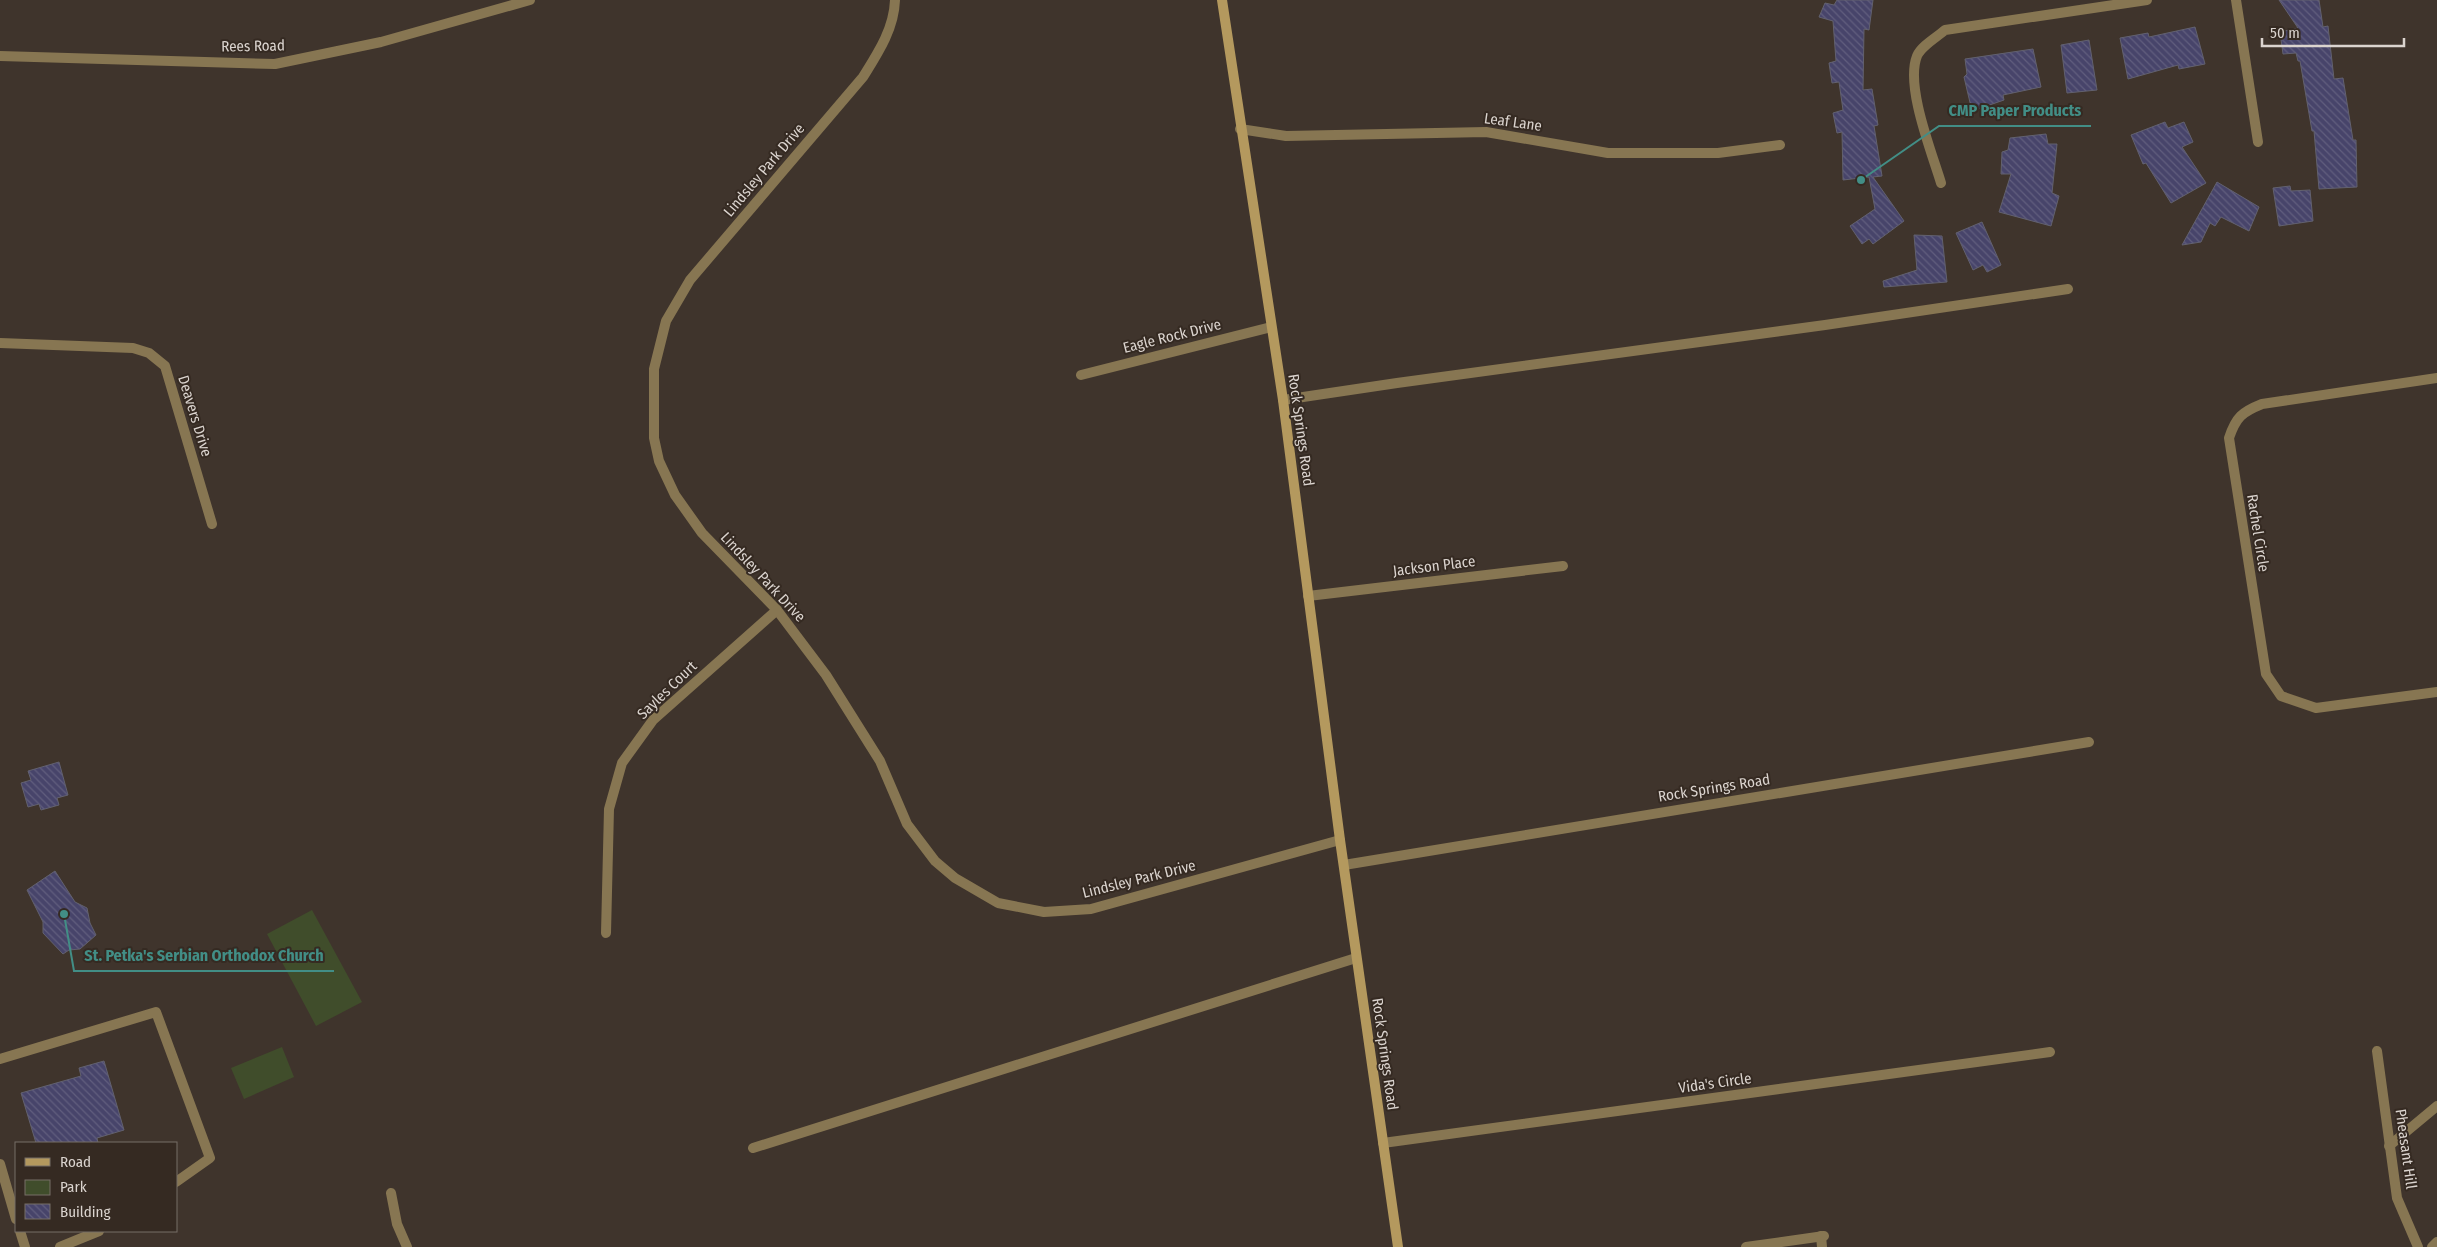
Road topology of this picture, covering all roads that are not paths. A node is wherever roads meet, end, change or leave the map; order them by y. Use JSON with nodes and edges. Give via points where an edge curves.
{"nodes":[{"id":1,"x":530,"y":0,"type":"edge"},
{"id":2,"x":895,"y":0,"type":"edge"},
{"id":3,"x":1222,"y":0,"type":"edge"},
{"id":4,"x":2147,"y":0,"type":"edge"},
{"id":5,"x":2236,"y":0,"type":"edge"},
{"id":6,"x":0,"y":56,"type":"edge"},
{"id":7,"x":1240,"y":129,"type":"junction"},
{"id":8,"x":2258,"y":142,"type":"dead end"},
{"id":9,"x":1780,"y":145,"type":"dead end"},
{"id":10,"x":1941,"y":183,"type":"dead end"},
{"id":11,"x":2068,"y":289,"type":"dead end"},
{"id":12,"x":1271,"y":327,"type":"junction"},
{"id":13,"x":0,"y":343,"type":"edge"},
{"id":14,"x":1081,"y":375,"type":"dead end"},
{"id":15,"x":2437,"y":378,"type":"edge"},
{"id":16,"x":1283,"y":400,"type":"junction"},
{"id":17,"x":212,"y":524,"type":"dead end"},
{"id":18,"x":1563,"y":566,"type":"dead end"},
{"id":19,"x":1308,"y":596,"type":"junction"},
{"id":20,"x":778,"y":610,"type":"junction"},
{"id":21,"x":2437,"y":692,"type":"edge"},
{"id":22,"x":2089,"y":742,"type":"dead end"},
{"id":23,"x":1340,"y":840,"type":"junction"},
{"id":24,"x":1344,"y":865,"type":"junction"},
{"id":25,"x":606,"y":933,"type":"dead end"},
{"id":26,"x":1356,"y":958,"type":"junction"},
{"id":27,"x":2050,"y":1052,"type":"dead end"},
{"id":28,"x":2377,"y":1052,"type":"dead end"},
{"id":29,"x":1,"y":1058,"type":"edge"},
{"id":30,"x":2437,"y":1106,"type":"edge"},
{"id":31,"x":1383,"y":1143,"type":"junction"},
{"id":32,"x":2390,"y":1146,"type":"junction"},
{"id":33,"x":753,"y":1148,"type":"dead end"},
{"id":34,"x":0,"y":1164,"type":"edge"},
{"id":35,"x":178,"y":1181,"type":"edge"},
{"id":36,"x":391,"y":1193,"type":"dead end"},
{"id":37,"x":15,"y":1215,"type":"edge"},
{"id":38,"x":20,"y":1232,"type":"edge"},
{"id":39,"x":97,"y":1232,"type":"edge"},
{"id":40,"x":2437,"y":1242,"type":"edge"},
{"id":41,"x":25,"y":1247,"type":"edge"},
{"id":42,"x":60,"y":1247,"type":"edge"},
{"id":43,"x":406,"y":1247,"type":"edge"},
{"id":44,"x":1398,"y":1247,"type":"edge"},
{"id":45,"x":1746,"y":1247,"type":"edge"},
{"id":46,"x":1822,"y":1247,"type":"edge"},
{"id":47,"x":2418,"y":1247,"type":"edge"},
{"id":48,"x":2432,"y":1247,"type":"edge"}],
"edges":[{"from":1,"to":6,"type":"street","name":"Rees Road","via":[[381,42],[275,64]]},
{"from":2,"to":20,"type":"street","name":"Lindsley Park Drive","via":[[882,49],[863,77],[690,280],[666,322],[654,369],[654,438],[659,460],[675,496],[702,534]]},
{"from":3,"to":7,"type":"street","name":"Rock Springs Road"},
{"from":4,"to":10,"type":"street","via":[[1945,30],[1922,50],[1917,56],[1914,78],[1918,110]]},
{"from":5,"to":8,"type":"street"},
{"from":7,"to":9,"type":"street","name":"Leaf Lane","via":[[1286,136],[1486,132],[1608,153],[1718,153]]},
{"from":7,"to":12,"type":"street","name":"Rock Springs Road"},
{"from":11,"to":16,"type":"street"},
{"from":12,"to":14,"type":"street","name":"Eagle Rock Drive"},
{"from":12,"to":16,"type":"street","name":"Rock Springs Road"},
{"from":13,"to":17,"type":"street","name":"Deavers Drive","via":[[133,348],[149,353],[165,366]]},
{"from":15,"to":21,"type":"street","name":"Rachel Circle","via":[[2262,404],[2247,410],[2234,421],[2229,438],[2266,674],[2281,696],[2316,708]]},
{"from":16,"to":19,"type":"street","name":"Rock Springs Road"},
{"from":18,"to":19,"type":"street","name":"Jackson Place"},
{"from":19,"to":23,"type":"street","name":"Rock Springs Road"},
{"from":20,"to":23,"type":"street","name":"Lindsley Park Drive","via":[[826,675],[875,753],[907,824],[935,861],[955,878],[998,903],[1044,912],[1091,910]]},
{"from":20,"to":25,"type":"street","name":"Sayles Court","via":[[653,720],[622,763],[609,809]]},
{"from":22,"to":24,"type":"street","name":"Rock Springs Road"},
{"from":23,"to":24,"type":"street","name":"Rock Springs Road"},
{"from":24,"to":26,"type":"street","name":"Rock Springs Road"},
{"from":26,"to":31,"type":"street","name":"Rock Springs Road"},
{"from":26,"to":33,"type":"street"},
{"from":27,"to":31,"type":"street","name":"Vida's Circle"},
{"from":28,"to":32,"type":"street","name":"Pheasant Hill"},
{"from":29,"to":35,"type":"street","via":[[156,1012],[210,1158]]},
{"from":30,"to":32,"type":"street"},
{"from":31,"to":44,"type":"street","name":"Rock Springs Road"},
{"from":32,"to":47,"type":"street","name":"Pheasant Hill","via":[[2397,1198]]},
{"from":34,"to":37,"type":"street"},
{"from":36,"to":43,"type":"street","via":[[397,1224]]},
{"from":38,"to":41,"type":"street"},
{"from":39,"to":42,"type":"street"},
{"from":40,"to":48,"type":"street"},
{"from":45,"to":46,"type":"street","via":[[1822,1236]]}]}
